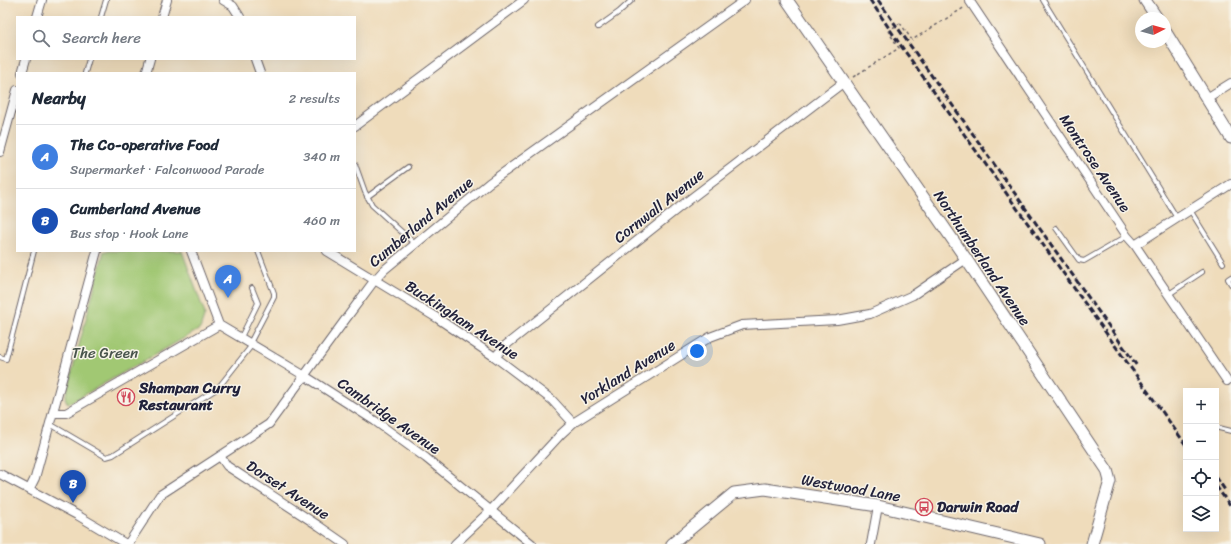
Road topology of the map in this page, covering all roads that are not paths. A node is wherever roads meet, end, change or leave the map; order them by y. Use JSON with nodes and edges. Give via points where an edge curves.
{"nodes":[{"id":1,"x":42,"y":0,"type":"edge"},
{"id":2,"x":106,"y":0,"type":"edge"},
{"id":3,"x":167,"y":0,"type":"edge"},
{"id":4,"x":224,"y":0,"type":"edge"},
{"id":5,"x":524,"y":0,"type":"edge"},
{"id":6,"x":632,"y":0,"type":"edge"},
{"id":7,"x":745,"y":0,"type":"edge"},
{"id":8,"x":788,"y":0,"type":"edge"},
{"id":9,"x":1043,"y":0,"type":"edge"},
{"id":10,"x":1145,"y":0,"type":"edge"},
{"id":11,"x":972,"y":1,"type":"edge"},
{"id":12,"x":234,"y":3,"type":"edge"},
{"id":13,"x":1152,"y":12,"type":"edge"},
{"id":14,"x":37,"y":16,"type":"edge"},
{"id":15,"x":101,"y":16,"type":"edge"},
{"id":16,"x":162,"y":16,"type":"edge"},
{"id":17,"x":240,"y":16,"type":"edge"},
{"id":18,"x":598,"y":27,"type":"dead end"},
{"id":19,"x":1171,"y":41,"type":"edge"},
{"id":20,"x":26,"y":60,"type":"edge"},
{"id":21,"x":89,"y":60,"type":"edge"},
{"id":22,"x":150,"y":60,"type":"edge"},
{"id":23,"x":255,"y":60,"type":"edge"},
{"id":24,"x":22,"y":72,"type":"edge"},
{"id":25,"x":85,"y":72,"type":"edge"},
{"id":26,"x":146,"y":72,"type":"edge"},
{"id":27,"x":260,"y":72,"type":"edge"},
{"id":28,"x":844,"y":82,"type":"junction"},
{"id":29,"x":1231,"y":83,"type":"edge"},
{"id":30,"x":16,"y":94,"type":"edge"},
{"id":31,"x":1207,"y":98,"type":"junction"},
{"id":32,"x":356,"y":125,"type":"edge"},
{"id":33,"x":1231,"y":138,"type":"edge"},
{"id":34,"x":0,"y":152,"type":"edge"},
{"id":35,"x":408,"y":166,"type":"dead end"},
{"id":36,"x":356,"y":167,"type":"edge"},
{"id":37,"x":1231,"y":184,"type":"edge"},
{"id":38,"x":367,"y":197,"type":"junction"},
{"id":39,"x":1190,"y":210,"type":"junction"},
{"id":40,"x":1177,"y":218,"type":"junction"},
{"id":41,"x":1056,"y":228,"type":"dead end"},
{"id":42,"x":1126,"y":236,"type":"junction"},
{"id":43,"x":415,"y":244,"type":"junction"},
{"id":44,"x":1135,"y":245,"type":"junction"},
{"id":45,"x":34,"y":252,"type":"edge"},
{"id":46,"x":97,"y":252,"type":"edge"},
{"id":47,"x":191,"y":252,"type":"edge"},
{"id":48,"x":258,"y":252,"type":"edge"},
{"id":49,"x":329,"y":252,"type":"edge"},
{"id":50,"x":966,"y":259,"type":"junction"},
{"id":51,"x":1223,"y":263,"type":"dead end"},
{"id":52,"x":1202,"y":272,"type":"dead end"},
{"id":53,"x":1231,"y":277,"type":"edge"},
{"id":54,"x":374,"y":281,"type":"junction"},
{"id":55,"x":1231,"y":284,"type":"edge"},
{"id":56,"x":252,"y":288,"type":"dead end"},
{"id":57,"x":1168,"y":295,"type":"junction"},
{"id":58,"x":219,"y":325,"type":"junction"},
{"id":59,"x":241,"y":337,"type":"junction"},
{"id":60,"x":251,"y":344,"type":"junction"},
{"id":61,"x":495,"y":356,"type":"junction"},
{"id":62,"x":0,"y":357,"type":"edge"},
{"id":63,"x":305,"y":376,"type":"junction"},
{"id":64,"x":1227,"y":381,"type":"dead end"},
{"id":65,"x":53,"y":413,"type":"junction"},
{"id":66,"x":573,"y":423,"type":"junction"},
{"id":67,"x":50,"y":424,"type":"junction"},
{"id":68,"x":1219,"y":428,"type":"dead end"},
{"id":69,"x":1231,"y":431,"type":"edge"},
{"id":70,"x":220,"y":456,"type":"junction"},
{"id":71,"x":0,"y":474,"type":"edge"},
{"id":72,"x":30,"y":488,"type":"junction"},
{"id":73,"x":878,"y":506,"type":"junction"},
{"id":74,"x":491,"y":510,"type":"junction"},
{"id":75,"x":127,"y":544,"type":"edge"},
{"id":76,"x":345,"y":544,"type":"edge"},
{"id":77,"x":456,"y":544,"type":"edge"},
{"id":78,"x":532,"y":544,"type":"edge"},
{"id":79,"x":672,"y":544,"type":"edge"},
{"id":80,"x":871,"y":544,"type":"edge"},
{"id":81,"x":1040,"y":544,"type":"edge"},
{"id":82,"x":1092,"y":544,"type":"edge"}],
"edges":[{"from":1,"to":14,"type":"street"},
{"from":2,"to":15,"type":"lane"},
{"from":3,"to":16,"type":"street"},
{"from":4,"to":12,"type":"street"},
{"from":5,"to":32,"type":"street"},
{"from":6,"to":18,"type":"lane"},
{"from":7,"to":43,"type":"street","name":"Cumberland Avenue","via":[[489,183]]},
{"from":8,"to":28,"type":"street","name":"Northumberland Avenue"},
{"from":9,"to":40,"type":"lane"},
{"from":10,"to":13,"type":"street"},
{"from":11,"to":42,"type":"street","name":"Montrose Avenue"},
{"from":12,"to":17,"type":"street"},
{"from":19,"to":31,"type":"street"},
{"from":20,"to":24,"type":"street"},
{"from":21,"to":25,"type":"lane"},
{"from":22,"to":26,"type":"street"},
{"from":23,"to":27,"type":"street"},
{"from":28,"to":50,"type":"street","name":"Northumberland Avenue"},
{"from":28,"to":61,"type":"street","name":"Cornwall Avenue","via":[[681,206]]},
{"from":29,"to":31,"type":"street"},
{"from":30,"to":34,"type":"street"},
{"from":31,"to":33,"type":"street"},
{"from":35,"to":38,"type":"lane"},
{"from":36,"to":38,"type":"lane"},
{"from":37,"to":39,"type":"street"},
{"from":38,"to":43,"type":"lane","via":[[372,205]]},
{"from":39,"to":40,"type":"street"},
{"from":39,"to":51,"type":"lane"},
{"from":40,"to":44,"type":"street"},
{"from":41,"to":42,"type":"lane","via":[[1079,260],[1084,261]]},
{"from":42,"to":44,"type":"street","name":"Montrose Avenue"},
{"from":43,"to":54,"type":"street","name":"Cumberland Avenue"},
{"from":44,"to":57,"type":"street","name":"Montrose Avenue"},
{"from":45,"to":62,"type":"lane","via":[[6,359]]},
{"from":46,"to":65,"type":"street"},
{"from":47,"to":58,"type":"street"},
{"from":48,"to":60,"type":"lane","via":[[274,297]]},
{"from":49,"to":54,"type":"street","name":"Buckingham Avenue"},
{"from":50,"to":66,"type":"street","name":"Yorkland Avenue","via":[[914,296],[870,314],[837,320],[742,325],[710,337]]},
{"from":50,"to":82,"type":"street","name":"Northumberland Avenue","via":[[1107,470],[1110,481]]},
{"from":52,"to":57,"type":"lane"},
{"from":53,"to":55,"type":"lane","via":[[1228,279]]},
{"from":54,"to":61,"type":"street","name":"Buckingham Avenue"},
{"from":54,"to":63,"type":"street","name":"Cumberland Avenue"},
{"from":56,"to":59,"type":"lane","via":[[258,303]]},
{"from":57,"to":64,"type":"street","name":"Montrose Avenue"},
{"from":58,"to":59,"type":"street","name":"Cambridge Avenue"},
{"from":58,"to":65,"type":"street","via":[[66,413]]},
{"from":59,"to":60,"type":"street","name":"Cambridge Avenue"},
{"from":60,"to":63,"type":"street","name":"Cambridge Avenue"},
{"from":60,"to":67,"type":"lane","via":[[218,388],[106,458]]},
{"from":61,"to":66,"type":"street","name":"Buckingham Avenue","via":[[552,400]]},
{"from":63,"to":70,"type":"street","name":"Cumberland Avenue","via":[[269,424]]},
{"from":63,"to":74,"type":"street","name":"Cambridge Avenue","via":[[375,421]]},
{"from":65,"to":67,"type":"street"},
{"from":66,"to":74,"type":"street","name":"Yorkland Avenue"},
{"from":67,"to":72,"type":"street"},
{"from":68,"to":69,"type":"lane"},
{"from":70,"to":75,"type":"street","name":"Cumberland Avenue","via":[[160,495]]},
{"from":70,"to":76,"type":"street","name":"Dorset Avenue","via":[[227,466]]},
{"from":71,"to":72,"type":"street"},
{"from":72,"to":75,"type":"street"},
{"from":73,"to":79,"type":"street","name":"Westwood Lane","via":[[765,489],[734,493]]},
{"from":73,"to":80,"type":"street"},
{"from":73,"to":81,"type":"street","name":"Westwood Lane"},
{"from":74,"to":77,"type":"street","name":"Yorkland Avenue"},
{"from":74,"to":78,"type":"street","name":"Cambridge Avenue"}]}
